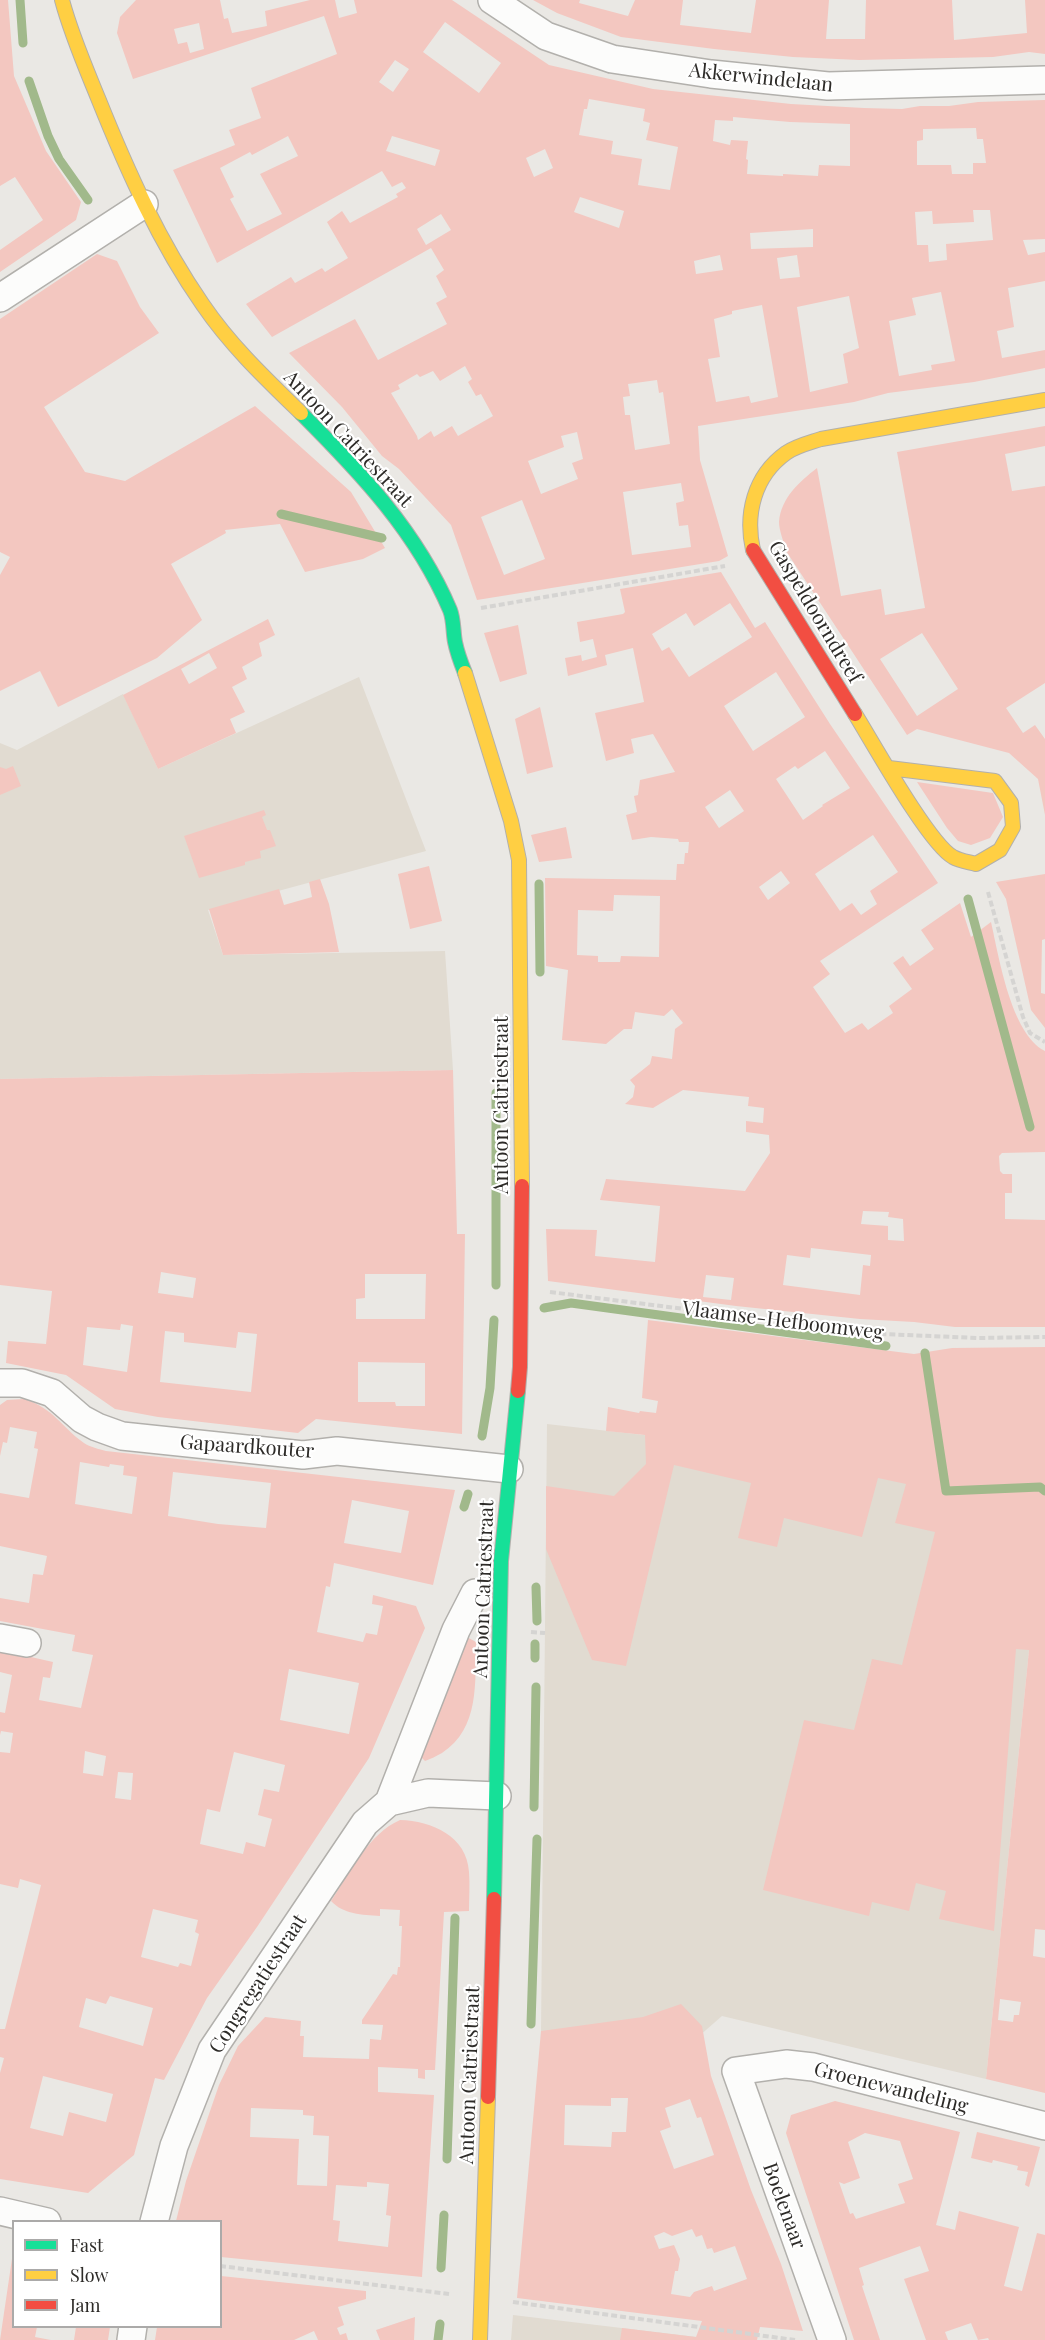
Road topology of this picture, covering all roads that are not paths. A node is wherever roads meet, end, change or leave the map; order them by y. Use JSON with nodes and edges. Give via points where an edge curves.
{"nodes":[{"id":1,"x":62,"y":0,"type":"edge"},
{"id":2,"x":492,"y":0,"type":"edge"},
{"id":3,"x":1045,"y":80,"type":"edge"},
{"id":4,"x":144,"y":204,"type":"junction"},
{"id":5,"x":0,"y":298,"type":"edge"},
{"id":6,"x":1045,"y":400,"type":"edge"},
{"id":7,"x":889,"y":768,"type":"junction"},
{"id":8,"x":0,"y":1383,"type":"edge"},
{"id":9,"x":509,"y":1469,"type":"junction"},
{"id":10,"x":475,"y":1593,"type":"dead end"},
{"id":11,"x":0,"y":1638,"type":"edge"},
{"id":12,"x":27,"y":1643,"type":"dead end"},
{"id":13,"x":497,"y":1796,"type":"junction"},
{"id":14,"x":389,"y":1802,"type":"junction"},
{"id":15,"x":736,"y":2071,"type":"joint"},
{"id":16,"x":1045,"y":2126,"type":"edge"},
{"id":17,"x":0,"y":2211,"type":"edge"},
{"id":18,"x":38,"y":2220,"type":"edge"},
{"id":19,"x":155,"y":2220,"type":"edge"},
{"id":20,"x":480,"y":2340,"type":"edge"},
{"id":21,"x":832,"y":2340,"type":"edge"}],
"edges":[{"from":1,"to":4,"type":"main road","name":"Antoon Catriestraat","via":[[90,80]]},
{"from":2,"to":3,"type":"street","name":"Akkerwindelaan","via":[[546,36],[612,59],[711,74],[828,86]]},
{"from":4,"to":5,"type":"street"},
{"from":4,"to":9,"type":"main road","name":"Antoon Catriestraat","via":[[172,259],[204,307],[249,363],[339,451],[412,538],[451,614],[455,642],[511,821],[519,860],[522,1289],[520,1367]]},
{"from":6,"to":7,"type":"main road","name":"Gaspeldoorndreef","via":[[821,439],[787,453],[760,478],[750,504],[749,536],[754,554]]},
{"from":7,"to":7,"type":"main road","name":"Gaspeldoorndreef","via":[[952,857],[976,864],[1000,850],[1013,827],[1011,803],[995,781]]},
{"from":8,"to":9,"type":"street","name":"Gapaardkouter","via":[[22,1383],[52,1393],[82,1419],[122,1436],[303,1455],[337,1451]]},
{"from":9,"to":13,"type":"main road","name":"Antoon Catriestraat","via":[[501,1561]]},
{"from":10,"to":14,"type":"street","name":"Congregatiestraat","via":[[456,1630]]},
{"from":11,"to":12,"type":"street"},
{"from":13,"to":14,"type":"street","name":"Congregatiestraat","via":[[428,1793]]},
{"from":13,"to":20,"type":"main road","name":"Antoon Catriestraat"},
{"from":14,"to":19,"type":"street","name":"Congregatiestraat","via":[[365,1823],[212,2050],[174,2146]]},
{"from":15,"to":16,"type":"street","name":"Groenewandeling","via":[[786,2064],[813,2067]]},
{"from":15,"to":21,"type":"street","name":"Boelenaar"},
{"from":17,"to":18,"type":"street"}]}
